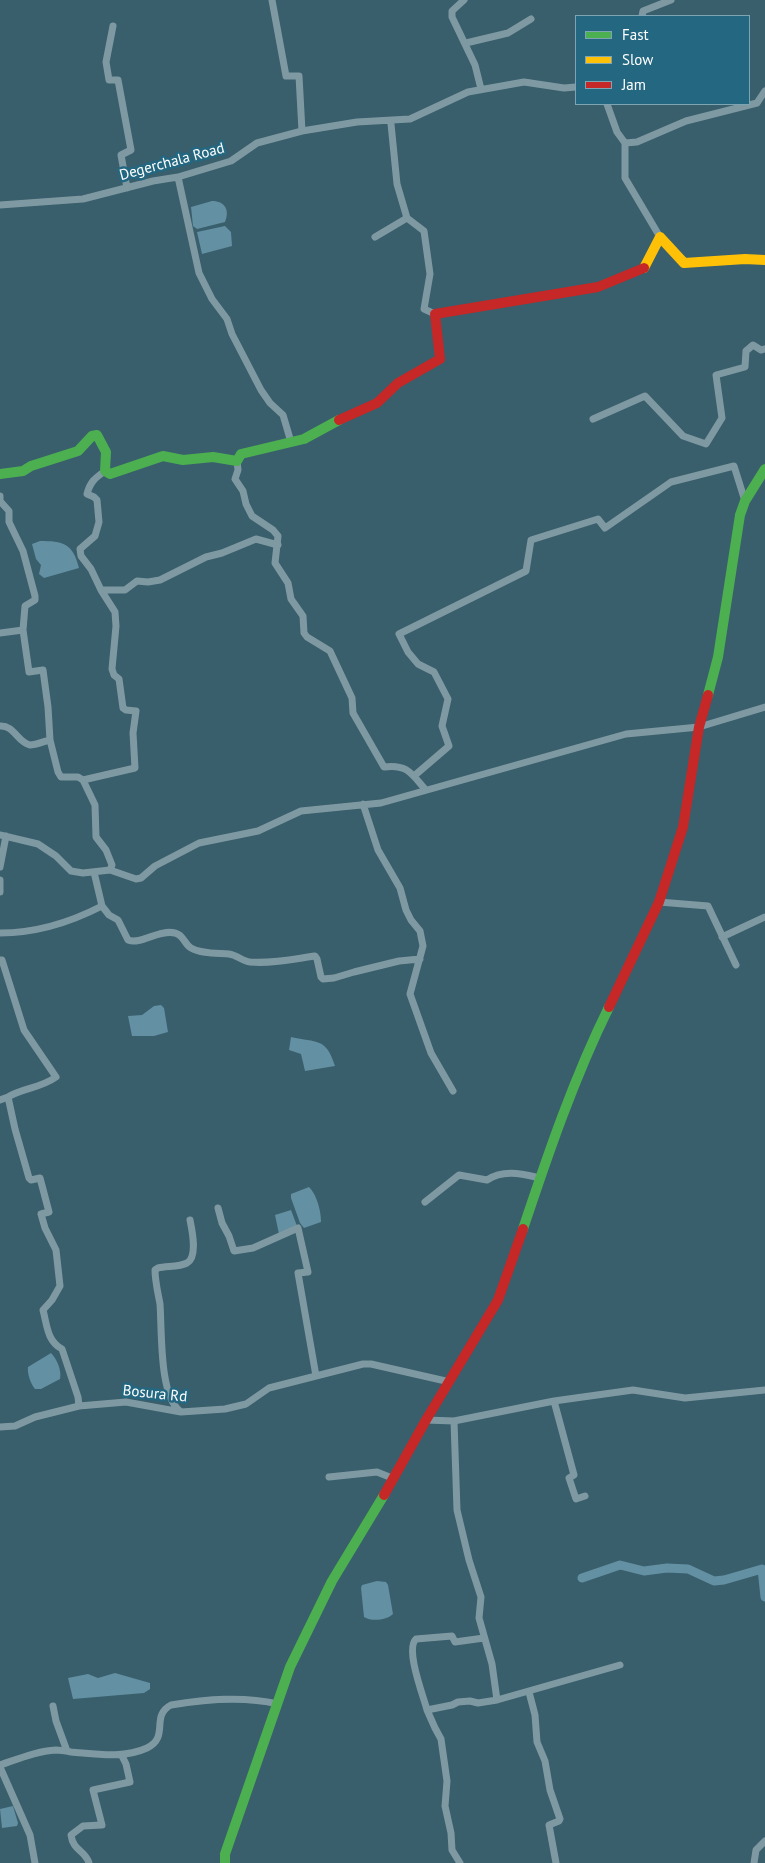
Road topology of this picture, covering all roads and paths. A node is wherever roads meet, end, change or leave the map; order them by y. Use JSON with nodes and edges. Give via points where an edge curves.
{"nodes":[{"id":1,"x":272,"y":0,"type":"edge"},
{"id":2,"x":464,"y":0,"type":"edge"},
{"id":3,"x":671,"y":0,"type":"edge"},
{"id":4,"x":642,"y":15,"type":"edge"},
{"id":5,"x":531,"y":19,"type":"dead end"},
{"id":6,"x":113,"y":26,"type":"dead end"},
{"id":7,"x":466,"y":43,"type":"junction"},
{"id":8,"x":575,"y":87,"type":"edge"},
{"id":9,"x":481,"y":89,"type":"junction"},
{"id":10,"x":765,"y":91,"type":"edge"},
{"id":11,"x":607,"y":105,"type":"edge"},
{"id":12,"x":749,"y":105,"type":"edge"},
{"id":13,"x":750,"y":105,"type":"edge"},
{"id":14,"x":391,"y":124,"type":"dead end"},
{"id":15,"x":302,"y":131,"type":"junction"},
{"id":16,"x":625,"y":143,"type":"junction"},
{"id":17,"x":178,"y":177,"type":"junction"},
{"id":18,"x":127,"y":188,"type":"junction"},
{"id":19,"x":0,"y":204,"type":"edge"},
{"id":20,"x":407,"y":218,"type":"junction"},
{"id":21,"x":374,"y":237,"type":"dead end"},
{"id":22,"x":660,"y":237,"type":"junction"},
{"id":23,"x":765,"y":260,"type":"edge"},
{"id":24,"x":435,"y":314,"type":"junction"},
{"id":25,"x":765,"y":349,"type":"edge"},
{"id":26,"x":593,"y":419,"type":"dead end"},
{"id":27,"x":291,"y":442,"type":"junction"},
{"id":28,"x":237,"y":461,"type":"junction"},
{"id":29,"x":765,"y":469,"type":"edge"},
{"id":30,"x":105,"y":471,"type":"junction"},
{"id":31,"x":0,"y":474,"type":"edge"},
{"id":32,"x":0,"y":496,"type":"edge"},
{"id":33,"x":745,"y":501,"type":"junction"},
{"id":34,"x":278,"y":545,"type":"junction"},
{"id":35,"x":101,"y":590,"type":"junction"},
{"id":36,"x":24,"y":630,"type":"junction"},
{"id":37,"x":0,"y":632,"type":"edge"},
{"id":38,"x":765,"y":707,"type":"edge"},
{"id":39,"x":0,"y":726,"type":"edge"},
{"id":40,"x":699,"y":727,"type":"junction"},
{"id":41,"x":50,"y":740,"type":"junction"},
{"id":42,"x":414,"y":776,"type":"junction"},
{"id":43,"x":83,"y":780,"type":"junction"},
{"id":44,"x":426,"y":789,"type":"junction"},
{"id":45,"x":363,"y":804,"type":"junction"},
{"id":46,"x":3,"y":835,"type":"edge"},
{"id":47,"x":0,"y":867,"type":"edge"},
{"id":48,"x":110,"y":870,"type":"junction"},
{"id":49,"x":94,"y":872,"type":"junction"},
{"id":50,"x":0,"y":880,"type":"edge"},
{"id":51,"x":0,"y":892,"type":"edge"},
{"id":52,"x":659,"y":902,"type":"junction"},
{"id":53,"x":102,"y":906,"type":"junction"},
{"id":54,"x":765,"y":917,"type":"edge"},
{"id":55,"x":0,"y":933,"type":"edge"},
{"id":56,"x":722,"y":936,"type":"junction"},
{"id":57,"x":420,"y":959,"type":"junction"},
{"id":58,"x":0,"y":960,"type":"edge"},
{"id":59,"x":736,"y":965,"type":"dead end"},
{"id":60,"x":453,"y":1091,"type":"dead end"},
{"id":61,"x":8,"y":1097,"type":"junction"},
{"id":62,"x":0,"y":1100,"type":"edge"},
{"id":63,"x":540,"y":1178,"type":"junction"},
{"id":64,"x":425,"y":1202,"type":"dead end"},
{"id":65,"x":218,"y":1208,"type":"dead end"},
{"id":66,"x":190,"y":1220,"type":"dead end"},
{"id":67,"x":316,"y":1376,"type":"junction"},
{"id":68,"x":450,"y":1382,"type":"junction"},
{"id":69,"x":765,"y":1390,"type":"edge"},
{"id":70,"x":554,"y":1401,"type":"junction"},
{"id":71,"x":79,"y":1406,"type":"junction"},
{"id":72,"x":181,"y":1412,"type":"junction"},
{"id":73,"x":426,"y":1420,"type":"junction"},
{"id":74,"x":454,"y":1421,"type":"junction"},
{"id":75,"x":0,"y":1427,"type":"edge"},
{"id":76,"x":329,"y":1477,"type":"dead end"},
{"id":77,"x":392,"y":1478,"type":"junction"},
{"id":78,"x":585,"y":1496,"type":"dead end"},
{"id":79,"x":484,"y":1638,"type":"junction"},
{"id":80,"x":620,"y":1665,"type":"dead end"},
{"id":81,"x":529,"y":1692,"type":"junction"},
{"id":82,"x":497,"y":1700,"type":"junction"},
{"id":83,"x":278,"y":1704,"type":"junction"},
{"id":84,"x":53,"y":1706,"type":"dead end"},
{"id":85,"x":427,"y":1710,"type":"junction"},
{"id":86,"x":67,"y":1751,"type":"junction"},
{"id":87,"x":122,"y":1756,"type":"junction"},
{"id":88,"x":0,"y":1766,"type":"edge"},
{"id":89,"x":765,"y":1841,"type":"edge"},
{"id":90,"x":35,"y":1863,"type":"edge"},
{"id":91,"x":89,"y":1863,"type":"edge"},
{"id":92,"x":225,"y":1863,"type":"edge"},
{"id":93,"x":460,"y":1863,"type":"edge"},
{"id":94,"x":556,"y":1863,"type":"edge"},
{"id":95,"x":754,"y":1863,"type":"edge"}],
"edges":[{"from":1,"to":15,"type":"street","via":[[286,76],[299,76]]},
{"from":2,"to":7,"type":"street","via":[[452,10],[452,17]]},
{"from":3,"to":4,"type":"street","via":[[643,11]]},
{"from":5,"to":7,"type":"street","via":[[508,34]]},
{"from":6,"to":18,"type":"street","via":[[106,62],[109,80],[118,80],[130,140],[131,150],[121,155]]},
{"from":7,"to":9,"type":"street"},
{"from":8,"to":9,"type":"street","name":"Degerchala Road","via":[[524,82]]},
{"from":9,"to":15,"type":"street","name":"Degerchala Road","via":[[410,119],[357,122]]},
{"from":10,"to":13,"type":"street","via":[[757,103]]},
{"from":11,"to":16,"type":"street","via":[[617,132]]},
{"from":12,"to":16,"type":"street","via":[[686,121],[637,142]]},
{"from":14,"to":20,"type":"street","via":[[397,184]]},
{"from":15,"to":17,"type":"street","name":"Degerchala Road","via":[[258,143],[231,162]]},
{"from":16,"to":22,"type":"street","via":[[625,178]]},
{"from":17,"to":18,"type":"street","name":"Degerchala Road"},
{"from":17,"to":27,"type":"street","via":[[199,273],[227,319],[261,390],[283,415]]},
{"from":18,"to":19,"type":"street","name":"Degerchala Road","via":[[83,198]]},
{"from":20,"to":21,"type":"street"},
{"from":20,"to":24,"type":"street","via":[[424,231],[430,274],[424,309]]},
{"from":22,"to":23,"type":"main road","via":[[684,263]]},
{"from":22,"to":24,"type":"main road","via":[[645,268],[598,287]]},
{"from":24,"to":27,"type":"main road","via":[[440,359],[398,383],[377,403]]},
{"from":25,"to":26,"type":"street","via":[[753,345],[746,350],[745,367],[716,375],[722,418],[706,444],[683,436],[645,396]]},
{"from":27,"to":28,"type":"main road","via":[[242,454]]},
{"from":28,"to":30,"type":"main road","via":[[213,457],[183,460],[163,456],[110,474]]},
{"from":28,"to":34,"type":"street","via":[[235,479],[249,510],[278,536]]},
{"from":29,"to":33,"type":"main road"},
{"from":30,"to":31,"type":"main road","via":[[106,452],[97,435],[78,451],[23,471]]},
{"from":30,"to":35,"type":"street","via":[[92,480],[88,488],[87,494],[97,500],[99,522],[95,536],[80,550]]},
{"from":32,"to":36,"type":"street","via":[[0,501],[9,510],[8,522],[23,551],[35,596],[35,600],[25,606]]},
{"from":33,"to":40,"type":"main road","via":[[740,515],[718,657]]},
{"from":33,"to":42,"type":"street","via":[[734,466],[671,482],[605,528],[598,519],[531,540],[526,571],[399,634],[418,664],[434,672],[448,699],[442,726],[449,746]]},
{"from":34,"to":35,"type":"street","via":[[256,539],[206,557],[160,580],[137,581],[125,590]]},
{"from":34,"to":42,"type":"street","via":[[275,563],[288,583],[291,600],[303,616],[304,634],[330,651],[352,698],[353,713],[384,767],[402,766]]},
{"from":35,"to":43,"type":"street","via":[[115,612],[112,668],[119,679],[123,708],[136,711],[133,733],[135,768]]},
{"from":36,"to":37,"type":"street"},
{"from":36,"to":41,"type":"street","via":[[29,672],[43,670]]},
{"from":38,"to":40,"type":"street"},
{"from":39,"to":41,"type":"street","via":[[11,729],[31,745]]},
{"from":40,"to":44,"type":"street","via":[[626,734]]},
{"from":40,"to":52,"type":"main road","via":[[683,827]]},
{"from":41,"to":43,"type":"street","via":[[62,776]]},
{"from":42,"to":44,"type":"street"},
{"from":43,"to":48,"type":"street","via":[[95,805],[96,838],[106,850],[112,865]]},
{"from":44,"to":45,"type":"street","via":[[381,803]]},
{"from":45,"to":48,"type":"street","via":[[301,811],[258,831],[199,843],[155,866],[141,878]]},
{"from":45,"to":57,"type":"street","via":[[378,850],[400,888],[411,920],[420,932],[423,946]]},
{"from":46,"to":47,"type":"street"},
{"from":46,"to":49,"type":"street","via":[[38,844],[71,870]]},
{"from":48,"to":49,"type":"street"},
{"from":49,"to":53,"type":"street"},
{"from":50,"to":51,"type":"street"},
{"from":52,"to":56,"type":"street","via":[[708,906]]},
{"from":52,"to":63,"type":"main road","via":[[594,1037]]},
{"from":53,"to":55,"type":"street","via":[[77,919],[51,927]]},
{"from":53,"to":57,"type":"street","via":[[118,920],[128,940],[133,942],[147,936],[176,933],[190,948],[233,955],[249,962],[315,956],[323,979]]},
{"from":54,"to":56,"type":"street"},
{"from":56,"to":59,"type":"street"},
{"from":57,"to":60,"type":"street","via":[[410,994],[430,1053]]},
{"from":58,"to":61,"type":"street","via":[[24,1030],[56,1077]]},
{"from":61,"to":62,"type":"street"},
{"from":61,"to":71,"type":"street","via":[[29,1178],[40,1178],[49,1212],[41,1214],[56,1250],[60,1286],[43,1310],[51,1340],[62,1349]]},
{"from":63,"to":64,"type":"street","via":[[520,1173],[487,1180],[460,1176]]},
{"from":63,"to":68,"type":"main road","via":[[498,1300]]},
{"from":65,"to":67,"type":"street","via":[[234,1251],[253,1248],[298,1228],[308,1272],[298,1273]]},
{"from":66,"to":72,"type":"street","via":[[194,1236],[192,1258],[187,1263],[156,1270],[164,1374],[171,1399]]},
{"from":67,"to":68,"type":"street","name":"Bosura Rd","via":[[371,1364]]},
{"from":67,"to":72,"type":"street","name":"Bosura Rd","via":[[270,1388],[246,1404]]},
{"from":68,"to":73,"type":"main road"},
{"from":69,"to":70,"type":"street","via":[[685,1398],[633,1390]]},
{"from":70,"to":74,"type":"street"},
{"from":70,"to":78,"type":"street","via":[[574,1475],[569,1478],[576,1499]]},
{"from":71,"to":72,"type":"street","name":"Bosura Rd","via":[[126,1402]]},
{"from":71,"to":75,"type":"street","name":"Bosura Rd","via":[[34,1416],[15,1426]]},
{"from":73,"to":74,"type":"street"},
{"from":73,"to":77,"type":"main road"},
{"from":74,"to":79,"type":"street","via":[[458,1510],[481,1597],[479,1618]]},
{"from":76,"to":77,"type":"street","via":[[378,1472]]},
{"from":77,"to":83,"type":"main road","via":[[332,1581],[290,1667]]},
{"from":79,"to":82,"type":"street"},
{"from":79,"to":85,"type":"street","via":[[455,1642],[452,1636],[414,1640],[412,1654]]},
{"from":80,"to":81,"type":"street"},
{"from":81,"to":82,"type":"street"},
{"from":81,"to":94,"type":"street","via":[[537,1742],[560,1819],[549,1825]]},
{"from":82,"to":85,"type":"street","via":[[478,1704],[458,1702]]},
{"from":83,"to":87,"type":"street","via":[[227,1698],[172,1706],[160,1716],[160,1735],[153,1745]]},
{"from":83,"to":92,"type":"main road","via":[[225,1854]]},
{"from":84,"to":86,"type":"street"},
{"from":85,"to":93,"type":"street","via":[[441,1739],[447,1781],[445,1806],[452,1850]]},
{"from":86,"to":87,"type":"street"},
{"from":86,"to":88,"type":"street","via":[[46,1751]]},
{"from":87,"to":91,"type":"street","via":[[130,1782],[93,1790],[102,1826],[83,1826],[71,1835],[74,1846],[87,1856]]},
{"from":88,"to":90,"type":"street","via":[[30,1835]]},
{"from":89,"to":95,"type":"street","via":[[756,1850]]}]}
